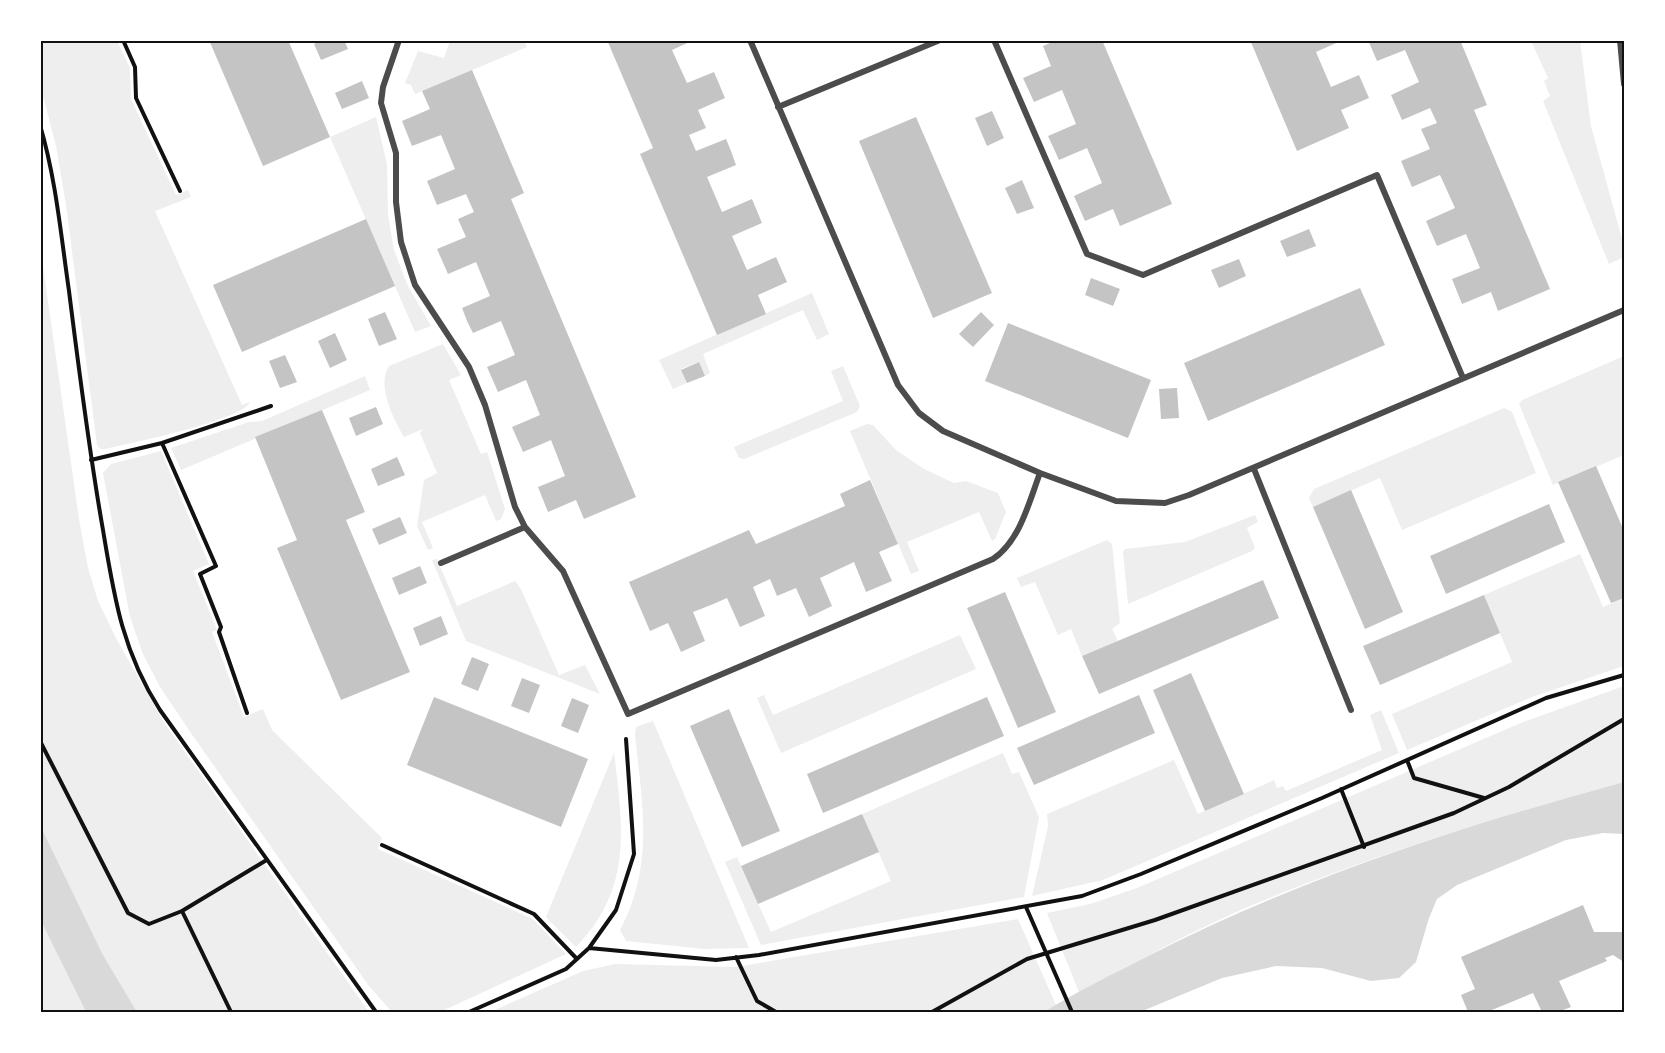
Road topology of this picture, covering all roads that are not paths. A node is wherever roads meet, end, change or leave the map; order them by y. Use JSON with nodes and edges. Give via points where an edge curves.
{"nodes":[{"id":1,"x":399,"y":40,"type":"edge"},
{"id":2,"x":750,"y":40,"type":"edge"},
{"id":3,"x":940,"y":40,"type":"edge"},
{"id":4,"x":994,"y":40,"type":"edge"},
{"id":5,"x":1620,"y":40,"type":"edge"},
{"id":6,"x":1624,"y":84,"type":"edge"},
{"id":7,"x":778,"y":107,"type":"junction"},
{"id":8,"x":1624,"y":310,"type":"edge"},
{"id":9,"x":1463,"y":378,"type":"junction"},
{"id":10,"x":1254,"y":469,"type":"junction"},
{"id":11,"x":1040,"y":473,"type":"junction"},
{"id":12,"x":525,"y":527,"type":"junction"},
{"id":13,"x":441,"y":563,"type":"dead end"},
{"id":14,"x":1351,"y":710,"type":"dead end"}],
"edges":[{"from":1,"to":12,"type":"street","via":[[381,103],[396,153],[401,242],[415,285],[470,367]]},
{"from":2,"to":7,"type":"street"},
{"from":3,"to":7,"type":"street"},
{"from":4,"to":9,"type":"street","via":[[1087,254],[1143,275],[1377,174]]},
{"from":5,"to":6,"type":"street"},
{"from":7,"to":11,"type":"street","via":[[898,385],[919,413],[943,431]]},
{"from":8,"to":9,"type":"street"},
{"from":9,"to":10,"type":"street"},
{"from":10,"to":11,"type":"street","via":[[1165,503],[1136,504],[1116,501]]},
{"from":10,"to":14,"type":"street"},
{"from":11,"to":12,"type":"street","via":[[1012,542],[993,559],[628,714],[563,571]]},
{"from":12,"to":13,"type":"street"}]}
